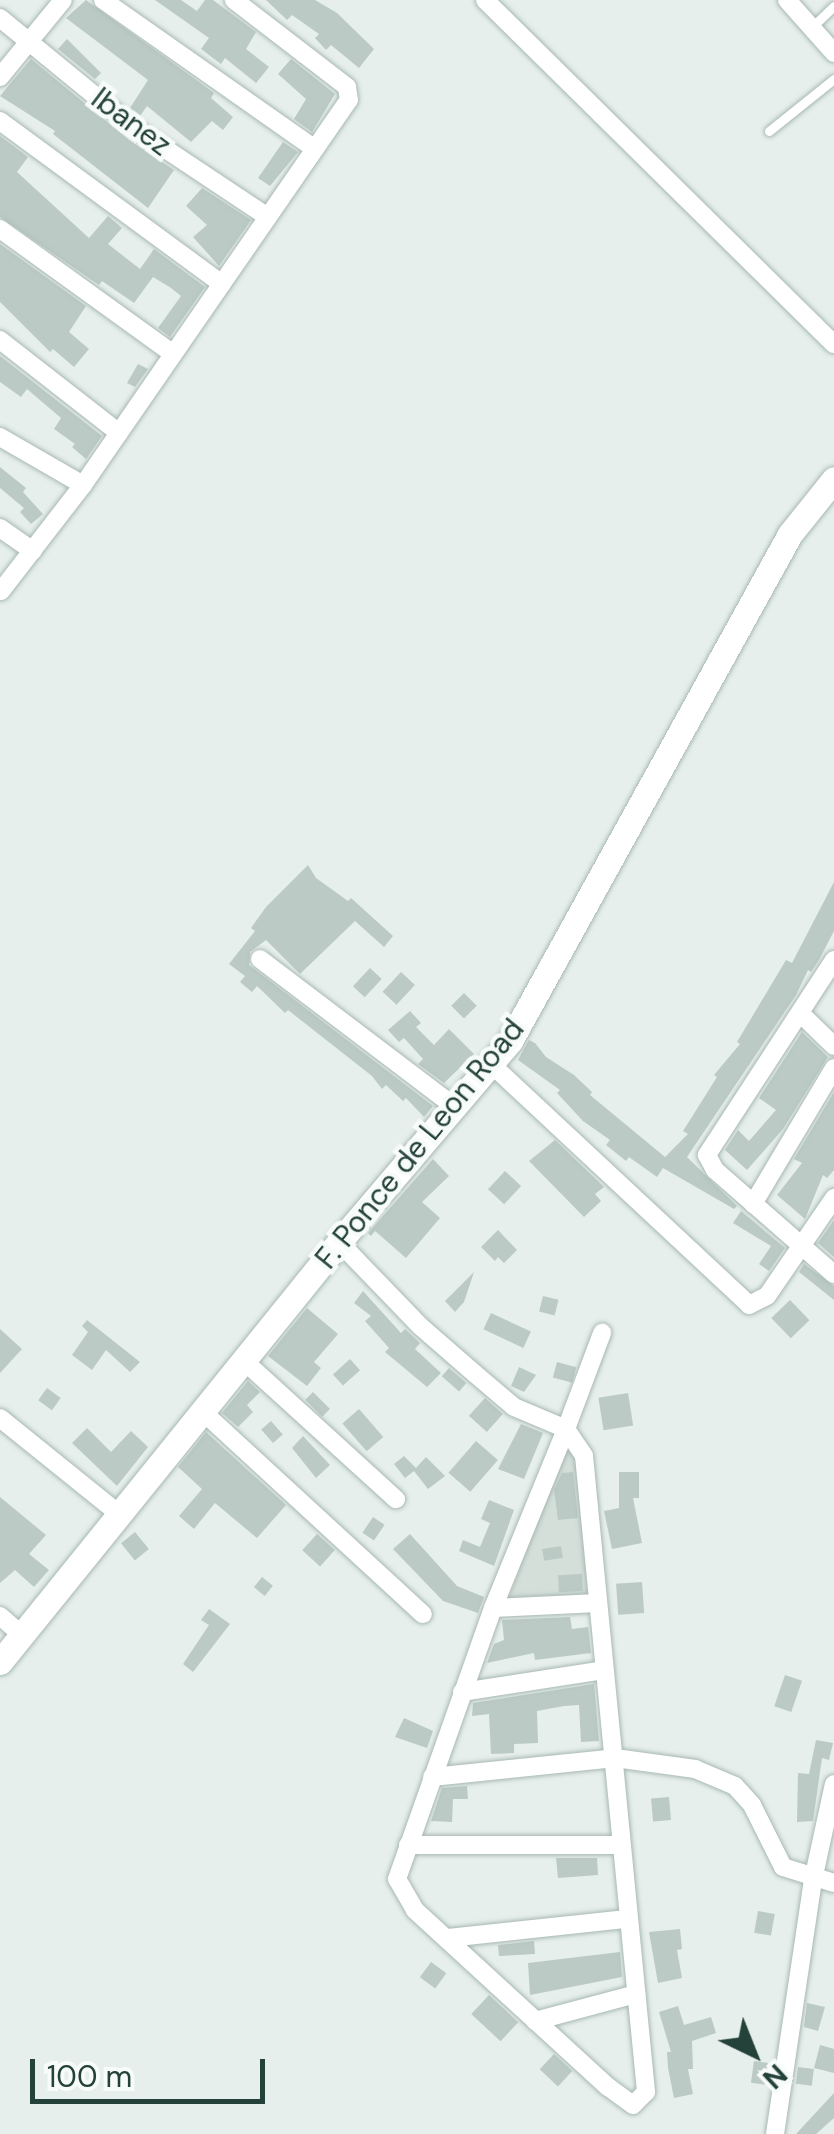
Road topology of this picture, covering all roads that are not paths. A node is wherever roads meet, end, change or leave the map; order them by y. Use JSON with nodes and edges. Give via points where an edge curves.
{"nodes":[{"id":1,"x":62,"y":0,"type":"edge"},
{"id":2,"x":102,"y":0,"type":"edge"},
{"id":3,"x":234,"y":0,"type":"edge"},
{"id":4,"x":486,"y":0,"type":"edge"},
{"id":5,"x":786,"y":0,"type":"edge"},
{"id":6,"x":834,"y":6,"type":"edge"},
{"id":7,"x":0,"y":18,"type":"edge"},
{"id":8,"x":812,"y":27,"type":"junction"},
{"id":9,"x":28,"y":41,"type":"junction"},
{"id":10,"x":834,"y":53,"type":"edge"},
{"id":11,"x":0,"y":77,"type":"edge"},
{"id":12,"x":834,"y":79,"type":"edge"},
{"id":13,"x":0,"y":121,"type":"edge"},
{"id":14,"x":770,"y":131,"type":"dead end"},
{"id":15,"x":315,"y":149,"type":"junction"},
{"id":16,"x":268,"y":217,"type":"junction"},
{"id":17,"x":0,"y":229,"type":"edge"},
{"id":18,"x":222,"y":284,"type":"junction"},
{"id":19,"x":0,"y":340,"type":"edge"},
{"id":20,"x":834,"y":344,"type":"edge"},
{"id":21,"x":173,"y":354,"type":"junction"},
{"id":22,"x":119,"y":432,"type":"junction"},
{"id":23,"x":0,"y":437,"type":"edge"},
{"id":24,"x":834,"y":479,"type":"edge"},
{"id":25,"x":84,"y":484,"type":"junction"},
{"id":26,"x":0,"y":528,"type":"edge"},
{"id":27,"x":34,"y":551,"type":"junction"},
{"id":28,"x":2,"y":591,"type":"edge"},
{"id":29,"x":260,"y":959,"type":"dead end"},
{"id":30,"x":834,"y":960,"type":"edge"},
{"id":31,"x":800,"y":1014,"type":"junction"},
{"id":32,"x":834,"y":1046,"type":"edge"},
{"id":33,"x":491,"y":1064,"type":"junction"},
{"id":34,"x":834,"y":1068,"type":"edge"},
{"id":35,"x":452,"y":1105,"type":"junction"},
{"id":36,"x":834,"y":1198,"type":"edge"},
{"id":37,"x":753,"y":1204,"type":"junction"},
{"id":38,"x":339,"y":1242,"type":"junction"},
{"id":39,"x":801,"y":1247,"type":"junction"},
{"id":40,"x":834,"y":1274,"type":"edge"},
{"id":41,"x":602,"y":1333,"type":"dead end"},
{"id":42,"x":244,"y":1360,"type":"junction"},
{"id":43,"x":202,"y":1411,"type":"junction"},
{"id":44,"x":0,"y":1418,"type":"edge"},
{"id":45,"x":566,"y":1428,"type":"junction"},
{"id":46,"x":396,"y":1499,"type":"dead end"},
{"id":47,"x":120,"y":1514,"type":"junction"},
{"id":48,"x":598,"y":1603,"type":"junction"},
{"id":49,"x":493,"y":1608,"type":"junction"},
{"id":50,"x":423,"y":1614,"type":"dead end"},
{"id":51,"x":0,"y":1616,"type":"edge"},
{"id":52,"x":22,"y":1635,"type":"junction"},
{"id":53,"x":0,"y":1662,"type":"edge"},
{"id":54,"x":604,"y":1670,"type":"junction"},
{"id":55,"x":462,"y":1692,"type":"junction"},
{"id":56,"x":614,"y":1758,"type":"junction"},
{"id":57,"x":432,"y":1776,"type":"junction"},
{"id":58,"x":834,"y":1784,"type":"edge"},
{"id":59,"x":408,"y":1845,"type":"junction"},
{"id":60,"x":621,"y":1845,"type":"junction"},
{"id":61,"x":814,"y":1880,"type":"junction"},
{"id":62,"x":834,"y":1883,"type":"edge"},
{"id":63,"x":627,"y":1918,"type":"junction"},
{"id":64,"x":448,"y":1938,"type":"junction"},
{"id":65,"x":636,"y":1994,"type":"junction"},
{"id":66,"x":535,"y":2021,"type":"junction"},
{"id":67,"x":775,"y":2134,"type":"edge"}],
"edges":[{"from":1,"to":9,"type":"street"},
{"from":2,"to":15,"type":"street"},
{"from":3,"to":15,"type":"street","via":[[347,87],[349,100]]},
{"from":4,"to":20,"type":"street"},
{"from":5,"to":8,"type":"street"},
{"from":6,"to":8,"type":"lane"},
{"from":7,"to":9,"type":"street","name":"Ibanez"},
{"from":8,"to":10,"type":"street"},
{"from":9,"to":11,"type":"street"},
{"from":9,"to":16,"type":"street","name":"Ibanez","via":[[136,130]]},
{"from":12,"to":14,"type":"lane"},
{"from":13,"to":18,"type":"street"},
{"from":15,"to":16,"type":"street"},
{"from":16,"to":18,"type":"street"},
{"from":17,"to":21,"type":"street"},
{"from":18,"to":21,"type":"street"},
{"from":19,"to":22,"type":"street"},
{"from":21,"to":22,"type":"street"},
{"from":22,"to":25,"type":"street"},
{"from":23,"to":25,"type":"street"},
{"from":24,"to":33,"type":"street","name":"F. Ponce de Leon Road","via":[[790,534],[525,1019]]},
{"from":25,"to":27,"type":"street"},
{"from":26,"to":27,"type":"street"},
{"from":27,"to":28,"type":"street"},
{"from":29,"to":35,"type":"street"},
{"from":30,"to":31,"type":"street"},
{"from":31,"to":32,"type":"street"},
{"from":31,"to":37,"type":"street","via":[[707,1155]]},
{"from":33,"to":35,"type":"street","name":"F. Ponce de Leon Road"},
{"from":33,"to":39,"type":"street","via":[[740,1302],[757,1305],[767,1296]]},
{"from":34,"to":37,"type":"street"},
{"from":35,"to":38,"type":"street","name":"F. Ponce de Leon Road"},
{"from":36,"to":39,"type":"street"},
{"from":37,"to":39,"type":"street"},
{"from":38,"to":42,"type":"street","name":"F. Ponce de Leon Road"},
{"from":38,"to":45,"type":"street","via":[[420,1326],[514,1407]]},
{"from":39,"to":40,"type":"street"},
{"from":41,"to":45,"type":"street"},
{"from":42,"to":43,"type":"street","name":"F. Ponce de Leon Road"},
{"from":42,"to":46,"type":"street"},
{"from":43,"to":47,"type":"street","name":"F. Ponce de Leon Road"},
{"from":43,"to":50,"type":"street"},
{"from":44,"to":47,"type":"street"},
{"from":45,"to":48,"type":"street","via":[[586,1462]]},
{"from":45,"to":49,"type":"street"},
{"from":47,"to":52,"type":"street","name":"F. Ponce de Leon Road"},
{"from":48,"to":49,"type":"street"},
{"from":48,"to":54,"type":"street"},
{"from":49,"to":55,"type":"street"},
{"from":51,"to":52,"type":"street"},
{"from":52,"to":53,"type":"street","name":"F. Ponce de Leon Road"},
{"from":54,"to":55,"type":"street"},
{"from":54,"to":56,"type":"street"},
{"from":55,"to":57,"type":"street"},
{"from":56,"to":57,"type":"street"},
{"from":56,"to":60,"type":"street"},
{"from":56,"to":61,"type":"street","via":[[695,1769],[735,1786],[783,1867]]},
{"from":57,"to":59,"type":"street"},
{"from":58,"to":61,"type":"street"},
{"from":59,"to":60,"type":"street"},
{"from":59,"to":64,"type":"street","via":[[399,1888]]},
{"from":60,"to":63,"type":"street"},
{"from":61,"to":62,"type":"street"},
{"from":61,"to":67,"type":"street"},
{"from":63,"to":64,"type":"street"},
{"from":63,"to":65,"type":"street"},
{"from":64,"to":66,"type":"street"},
{"from":65,"to":66,"type":"street"},
{"from":65,"to":66,"type":"street","via":[[646,2092],[634,2105]]}]}
